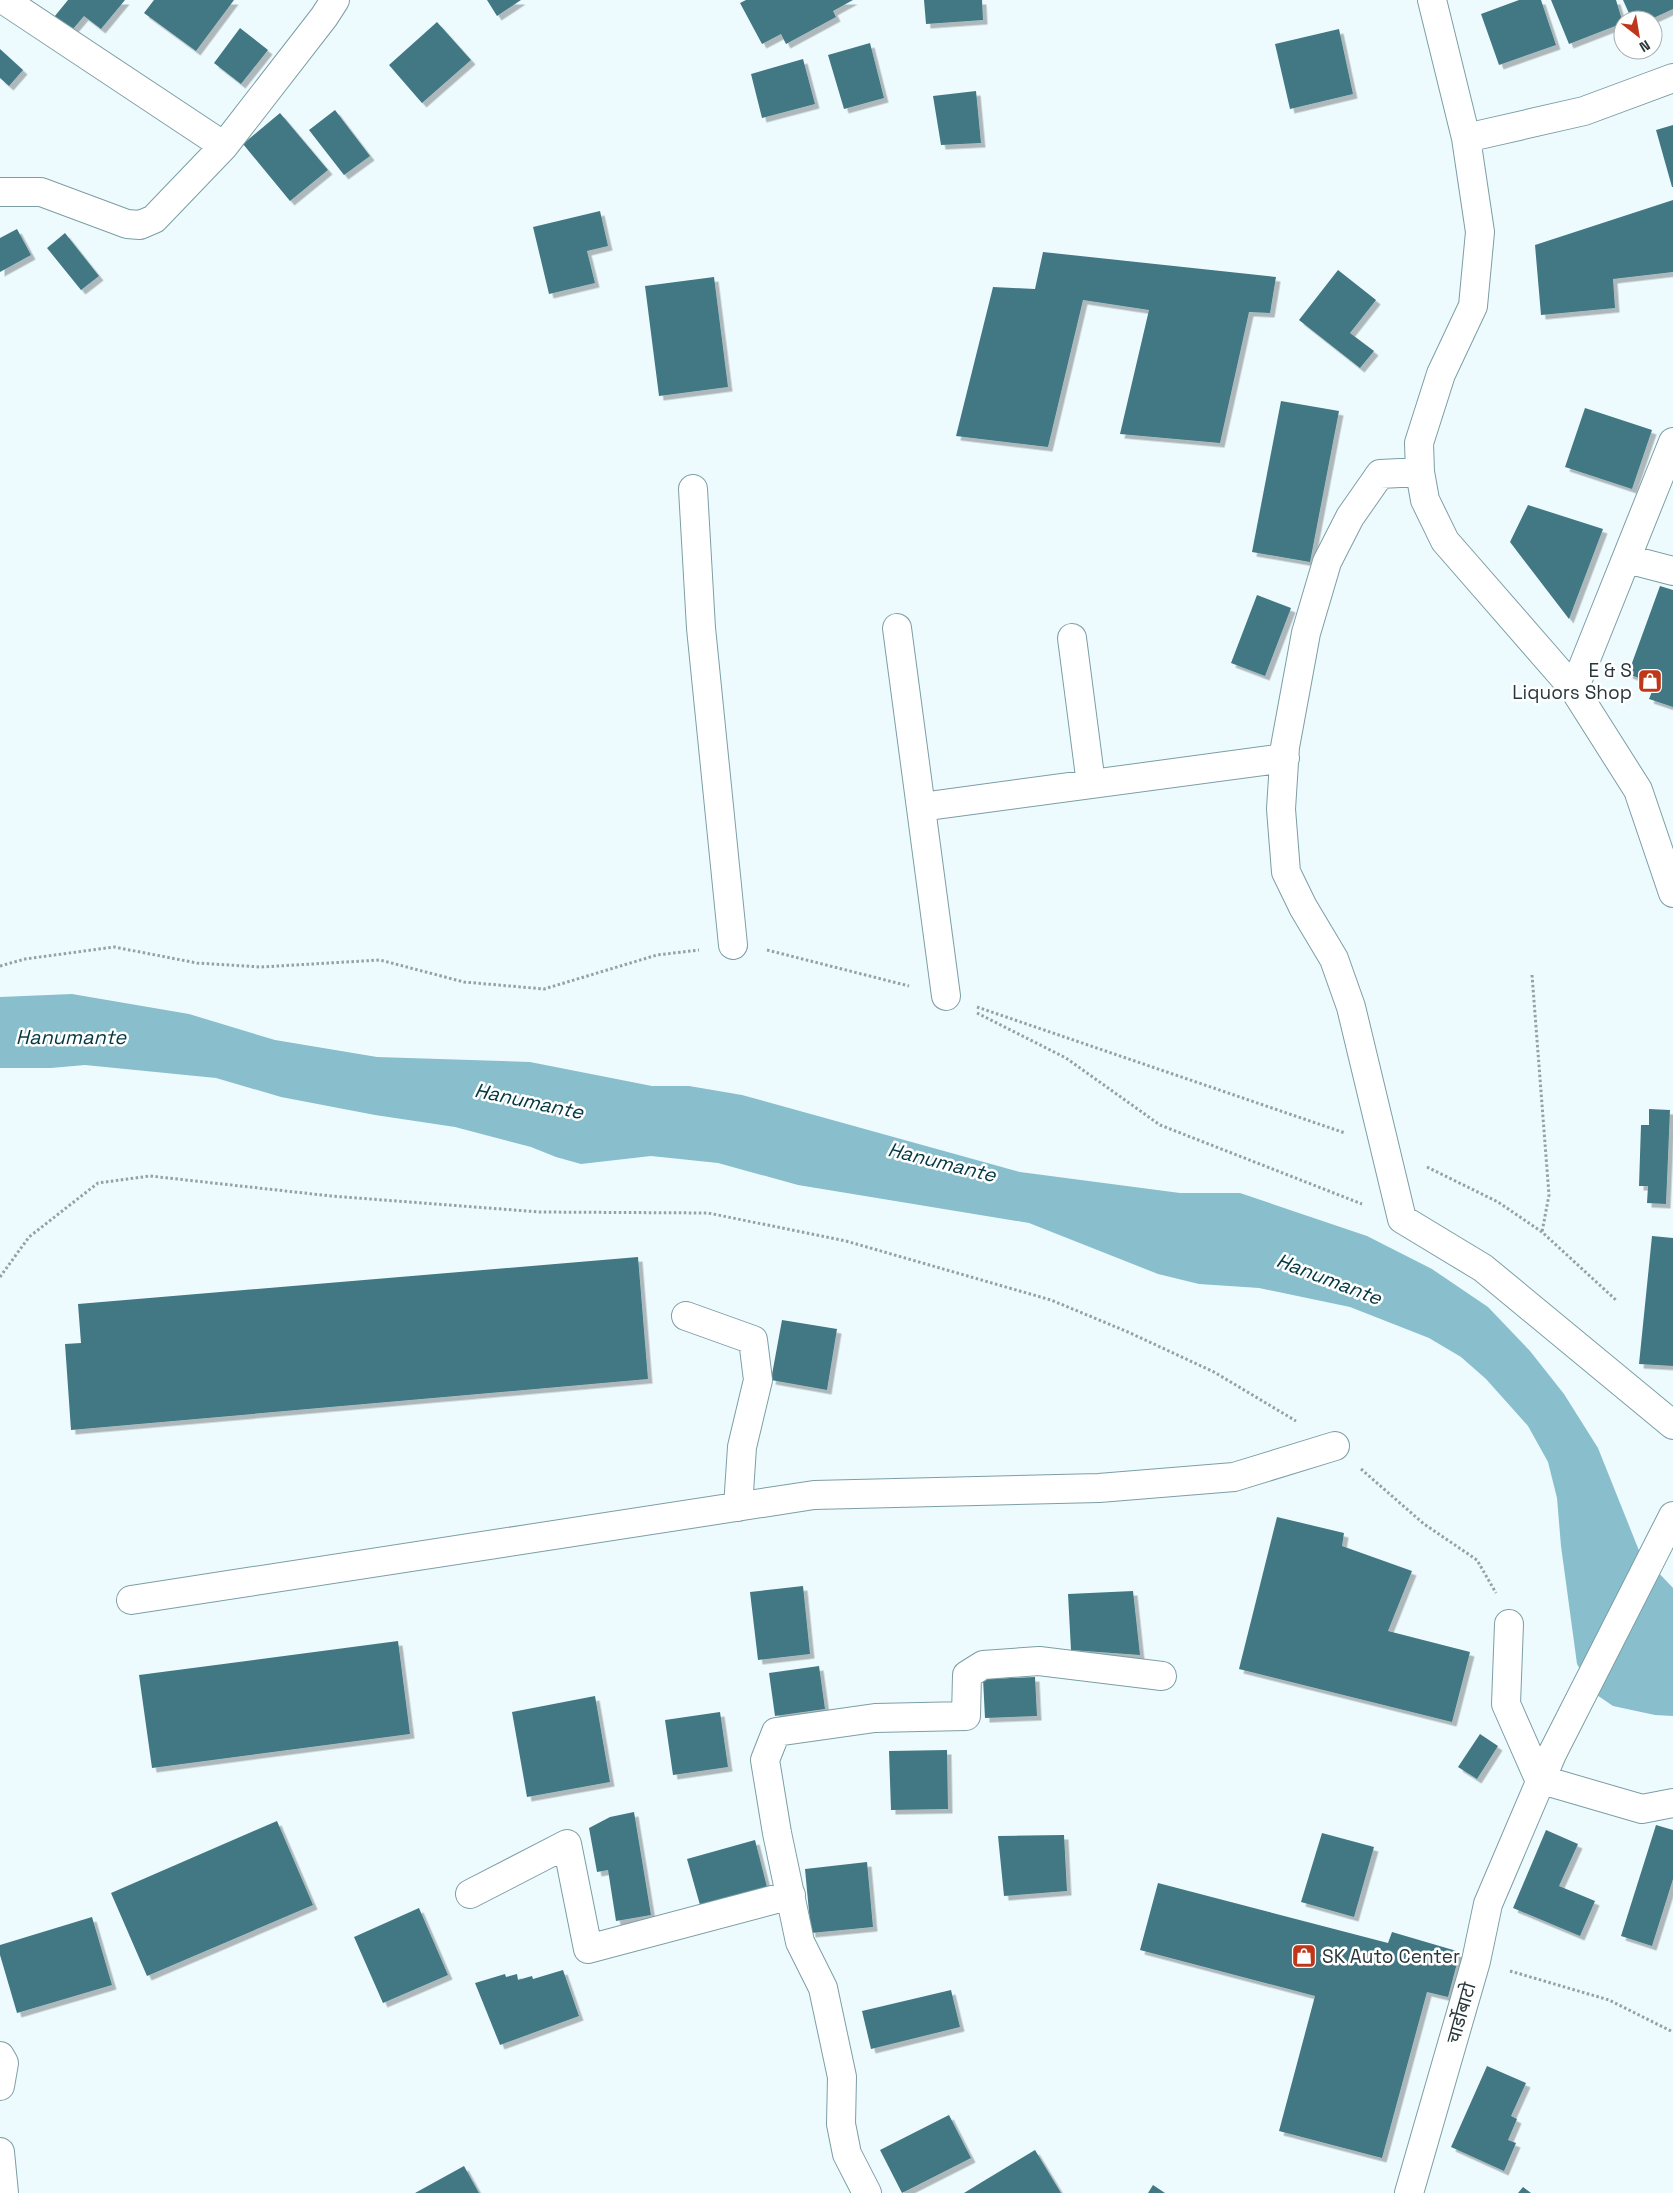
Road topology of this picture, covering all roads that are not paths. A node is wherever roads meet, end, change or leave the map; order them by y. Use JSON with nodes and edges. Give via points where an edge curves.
{"nodes":[{"id":1,"x":4,"y":0,"type":"edge"},
{"id":2,"x":335,"y":0,"type":"edge"},
{"id":3,"x":1432,"y":0,"type":"edge"},
{"id":4,"x":1673,"y":78,"type":"edge"},
{"id":5,"x":1466,"y":138,"type":"junction"},
{"id":6,"x":224,"y":146,"type":"junction"},
{"id":7,"x":0,"y":192,"type":"edge"},
{"id":8,"x":1673,"y":442,"type":"edge"},
{"id":9,"x":1420,"y":472,"type":"junction"},
{"id":10,"x":694,"y":489,"type":"dead end"},
{"id":11,"x":1627,"y":559,"type":"junction"},
{"id":12,"x":1673,"y":571,"type":"edge"},
{"id":13,"x":897,"y":628,"type":"dead end"},
{"id":14,"x":1072,"y":638,"type":"dead end"},
{"id":15,"x":1574,"y":689,"type":"junction"},
{"id":16,"x":1284,"y":758,"type":"junction"},
{"id":17,"x":1091,"y":784,"type":"junction"},
{"id":18,"x":921,"y":807,"type":"junction"},
{"id":19,"x":1673,"y":893,"type":"edge"},
{"id":20,"x":733,"y":945,"type":"road end"},
{"id":21,"x":946,"y":996,"type":"road end"},
{"id":22,"x":686,"y":1316,"type":"dead end"},
{"id":23,"x":1673,"y":1425,"type":"edge"},
{"id":24,"x":1335,"y":1446,"type":"road end"},
{"id":25,"x":738,"y":1507,"type":"junction"},
{"id":26,"x":1673,"y":1516,"type":"edge"},
{"id":27,"x":131,"y":1600,"type":"dead end"},
{"id":28,"x":1508,"y":1624,"type":"road end"},
{"id":29,"x":1162,"y":1676,"type":"dead end"},
{"id":30,"x":1540,"y":1780,"type":"junction"},
{"id":31,"x":1673,"y":1803,"type":"edge"},
{"id":32,"x":470,"y":1894,"type":"dead end"},
{"id":33,"x":791,"y":1896,"type":"junction"},
{"id":34,"x":0,"y":2056,"type":"edge"},
{"id":35,"x":0,"y":2086,"type":"edge"},
{"id":36,"x":0,"y":2152,"type":"edge"},
{"id":37,"x":4,"y":2193,"type":"edge"},
{"id":38,"x":867,"y":2193,"type":"edge"},
{"id":39,"x":1409,"y":2193,"type":"edge"}],
"edges":[{"from":1,"to":6,"type":"street"},
{"from":2,"to":6,"type":"street"},
{"from":3,"to":5,"type":"street"},
{"from":4,"to":5,"type":"street","via":[[1584,111]]},
{"from":5,"to":9,"type":"street","via":[[1480,232],[1473,306],[1441,374],[1419,443]]},
{"from":6,"to":7,"type":"street","via":[[154,219],[140,225],[127,224],[41,192]]},
{"from":8,"to":11,"type":"street"},
{"from":9,"to":15,"type":"street","via":[[1425,500],[1445,541]]},
{"from":9,"to":16,"type":"street","via":[[1380,474],[1350,516],[1327,562],[1306,633]]},
{"from":10,"to":20,"type":"street","via":[[702,628]]},
{"from":11,"to":12,"type":"street"},
{"from":11,"to":15,"type":"street"},
{"from":13,"to":18,"type":"street"},
{"from":14,"to":17,"type":"street"},
{"from":15,"to":19,"type":"street","via":[[1638,790]]},
{"from":16,"to":17,"type":"street"},
{"from":16,"to":23,"type":"street","via":[[1281,808],[1286,872],[1334,959],[1350,1007],[1402,1220],[1483,1268]]},
{"from":17,"to":18,"type":"street"},
{"from":18,"to":21,"type":"street"},
{"from":22,"to":25,"type":"street","via":[[753,1340],[758,1380],[742,1447]]},
{"from":24,"to":25,"type":"street","via":[[1234,1477],[1098,1488],[814,1495]]},
{"from":25,"to":27,"type":"street"},
{"from":26,"to":30,"type":"street","name":"चार्डोबाटो"},
{"from":28,"to":30,"type":"street","via":[[1506,1704]]},
{"from":29,"to":33,"type":"street","via":[[1039,1661],[983,1665],[967,1675],[966,1716],[875,1718],[776,1732],[766,1760]]},
{"from":30,"to":31,"type":"street","via":[[1642,1809]]},
{"from":30,"to":39,"type":"street","name":"चार्डोबाटो","via":[[1488,1904],[1476,1960]]},
{"from":32,"to":33,"type":"street","via":[[567,1844],[588,1949]]},
{"from":33,"to":38,"type":"street","via":[[800,1942],[823,1988],[842,2077],[841,2124],[847,2154]]},
{"from":34,"to":35,"type":"street","via":[[4,2063]]},
{"from":36,"to":37,"type":"street"}]}
